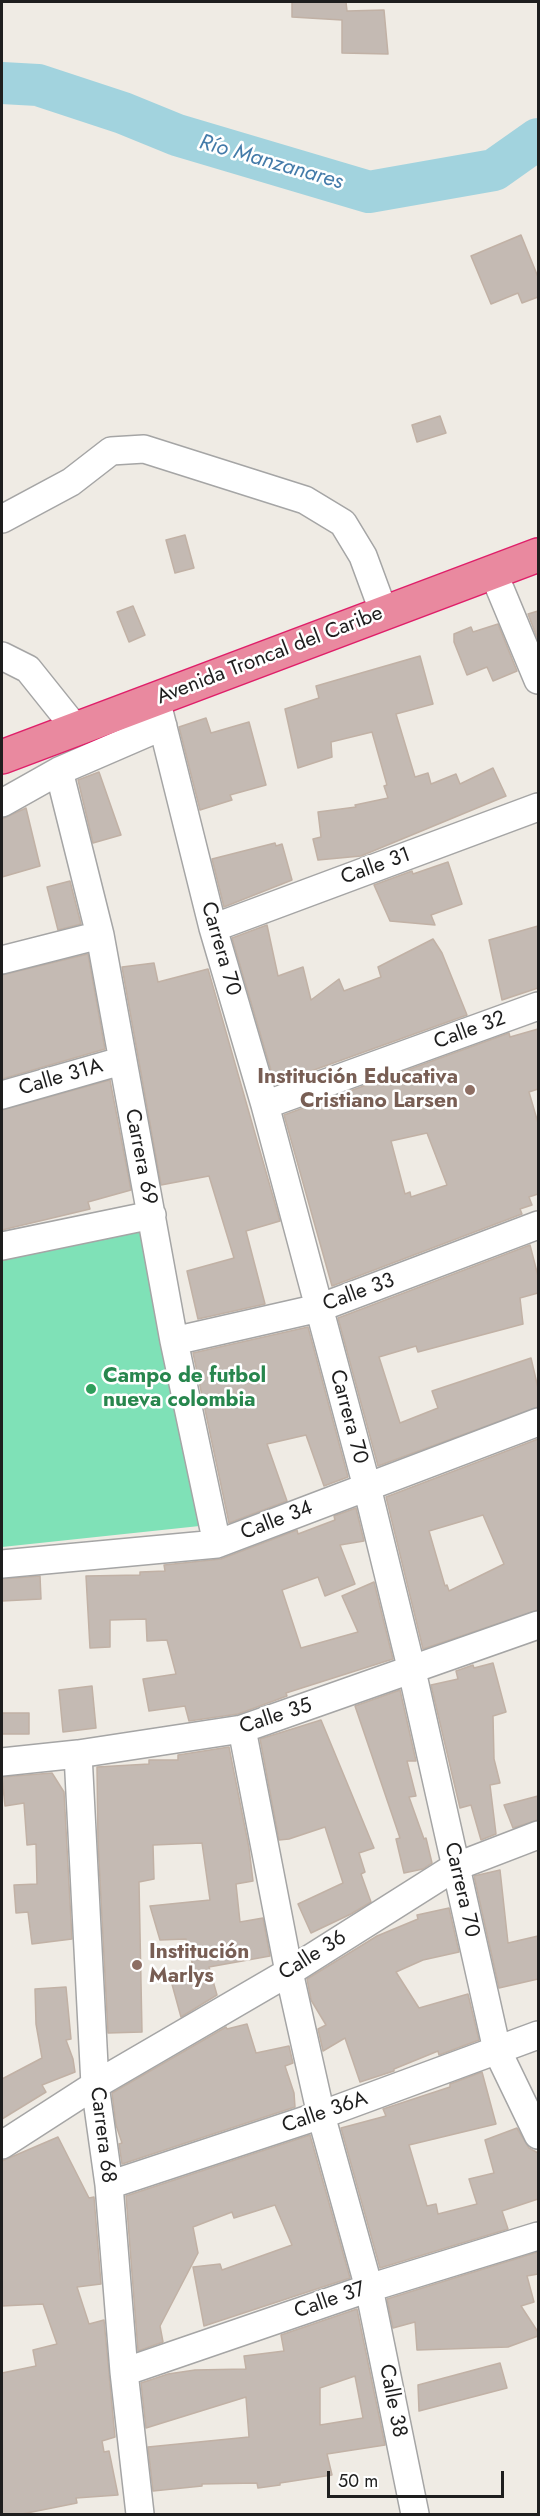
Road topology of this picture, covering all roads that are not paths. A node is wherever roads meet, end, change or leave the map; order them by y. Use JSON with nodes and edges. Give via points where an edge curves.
{"nodes":[{"id":1,"x":2,"y":519,"type":"edge"},
{"id":2,"x":538,"y":555,"type":"edge"},
{"id":3,"x":493,"y":572,"type":"junction"},
{"id":4,"x":384,"y":613,"type":"junction"},
{"id":5,"x":2,"y":656,"type":"edge"},
{"id":6,"x":538,"y":680,"type":"edge"},
{"id":7,"x":160,"y":712,"type":"junction"},
{"id":8,"x":76,"y":729,"type":"junction"},
{"id":9,"x":2,"y":757,"type":"edge"},
{"id":10,"x":59,"y":771,"type":"junction"},
{"id":11,"x":2,"y":803,"type":"edge"},
{"id":12,"x":538,"y":807,"type":"edge"},
{"id":13,"x":213,"y":928,"type":"junction"},
{"id":14,"x":100,"y":935,"type":"junction"},
{"id":15,"x":2,"y":960,"type":"edge"},
{"id":16,"x":538,"y":1006,"type":"edge"},
{"id":17,"x":121,"y":1061,"type":"junction"},
{"id":18,"x":2,"y":1095,"type":"edge"},
{"id":19,"x":265,"y":1105,"type":"junction"},
{"id":20,"x":152,"y":1215,"type":"junction"},
{"id":21,"x":538,"y":1225,"type":"edge"},
{"id":22,"x":2,"y":1246,"type":"edge"},
{"id":23,"x":319,"y":1308,"type":"junction"},
{"id":24,"x":174,"y":1341,"type":"junction"},
{"id":25,"x":538,"y":1422,"type":"edge"},
{"id":26,"x":367,"y":1487,"type":"junction"},
{"id":27,"x":217,"y":1544,"type":"junction"},
{"id":28,"x":2,"y":1564,"type":"edge"},
{"id":29,"x":538,"y":1625,"type":"edge"},
{"id":30,"x":412,"y":1671,"type":"junction"},
{"id":31,"x":242,"y":1729,"type":"junction"},
{"id":32,"x":78,"y":1754,"type":"junction"},
{"id":33,"x":2,"y":1762,"type":"edge"},
{"id":34,"x":538,"y":1835,"type":"edge"},
{"id":35,"x":455,"y":1867,"type":"junction"},
{"id":36,"x":289,"y":1972,"type":"junction"},
{"id":37,"x":538,"y":2035,"type":"edge"},
{"id":38,"x":497,"y":2050,"type":"junction"},
{"id":39,"x":95,"y":2085,"type":"junction"},
{"id":40,"x":321,"y":2115,"type":"junction"},
{"id":41,"x":538,"y":2135,"type":"edge"},
{"id":42,"x":2,"y":2145,"type":"edge"},
{"id":43,"x":109,"y":2185,"type":"junction"},
{"id":44,"x":538,"y":2236,"type":"edge"},
{"id":45,"x":369,"y":2288,"type":"junction"},
{"id":46,"x":124,"y":2372,"type":"junction"},
{"id":47,"x":140,"y":2514,"type":"edge"},
{"id":48,"x":416,"y":2514,"type":"edge"}],
"edges":[{"from":1,"to":4,"type":"street","via":[[70,482],[111,451],[144,449],[304,500],[343,523],[363,556]]},
{"from":2,"to":3,"type":"highway","name":"Avenida Troncal del Caribe"},
{"from":3,"to":4,"type":"highway","name":"Avenida Troncal del Caribe"},
{"from":3,"to":6,"type":"street"},
{"from":4,"to":7,"type":"highway","name":"Avenida Troncal del Caribe"},
{"from":5,"to":8,"type":"street","via":[[28,669]]},
{"from":7,"to":8,"type":"highway","name":"Avenida Troncal del Caribe"},
{"from":7,"to":10,"type":"street"},
{"from":7,"to":13,"type":"street","name":"Carrera 70"},
{"from":8,"to":9,"type":"highway","name":"Avenida Troncal del Caribe"},
{"from":10,"to":11,"type":"street"},
{"from":10,"to":14,"type":"street","name":"Carrera 69"},
{"from":12,"to":13,"type":"street","name":"Calle 31"},
{"from":13,"to":19,"type":"street","name":"Carrera 70"},
{"from":14,"to":15,"type":"street"},
{"from":14,"to":17,"type":"street","name":"Carrera 69"},
{"from":16,"to":19,"type":"street","name":"Calle 32"},
{"from":17,"to":18,"type":"street","name":"Calle 31A"},
{"from":17,"to":20,"type":"street","name":"Carrera 69"},
{"from":19,"to":23,"type":"street","name":"Carrera 70"},
{"from":20,"to":22,"type":"street"},
{"from":20,"to":24,"type":"street","name":"Carrera 69"},
{"from":21,"to":23,"type":"street","name":"Calle 33"},
{"from":23,"to":24,"type":"street","name":"Calle 33"},
{"from":23,"to":26,"type":"street","name":"Carrera 70"},
{"from":24,"to":27,"type":"street","name":"Carrera 69"},
{"from":25,"to":26,"type":"street","name":"Calle 34"},
{"from":26,"to":27,"type":"street","name":"Calle 34"},
{"from":26,"to":30,"type":"street","name":"Carrera 70"},
{"from":27,"to":28,"type":"street","name":"Calle 34"},
{"from":29,"to":30,"type":"street","name":"Calle 35"},
{"from":30,"to":31,"type":"street","name":"Calle 35"},
{"from":30,"to":35,"type":"street","name":"Carrera 70"},
{"from":31,"to":32,"type":"street","name":"Calle 35"},
{"from":31,"to":36,"type":"street","name":"Calle 38"},
{"from":32,"to":33,"type":"street","name":"Calle 35"},
{"from":32,"to":39,"type":"street","name":"Carrera 68"},
{"from":34,"to":35,"type":"street","name":"Calle 36"},
{"from":35,"to":36,"type":"street","name":"Calle 36"},
{"from":35,"to":38,"type":"street","name":"Carrera 70"},
{"from":36,"to":39,"type":"street","name":"Calle 36"},
{"from":36,"to":40,"type":"street","name":"Calle 38"},
{"from":37,"to":38,"type":"street","name":"Calle 36A"},
{"from":38,"to":40,"type":"street","name":"Calle 36A"},
{"from":38,"to":41,"type":"street","name":"Carrera 70"},
{"from":39,"to":42,"type":"street","name":"Calle 36"},
{"from":39,"to":43,"type":"street","name":"Carrera 68"},
{"from":40,"to":43,"type":"street","name":"Calle 36A"},
{"from":40,"to":45,"type":"street","name":"Calle 38"},
{"from":43,"to":46,"type":"street","name":"Carrera 68"},
{"from":44,"to":45,"type":"street","name":"Calle 37"},
{"from":45,"to":46,"type":"street","name":"Calle 37"},
{"from":45,"to":48,"type":"street","name":"Calle 38"},
{"from":46,"to":47,"type":"street","name":"Carrera 68"}]}
